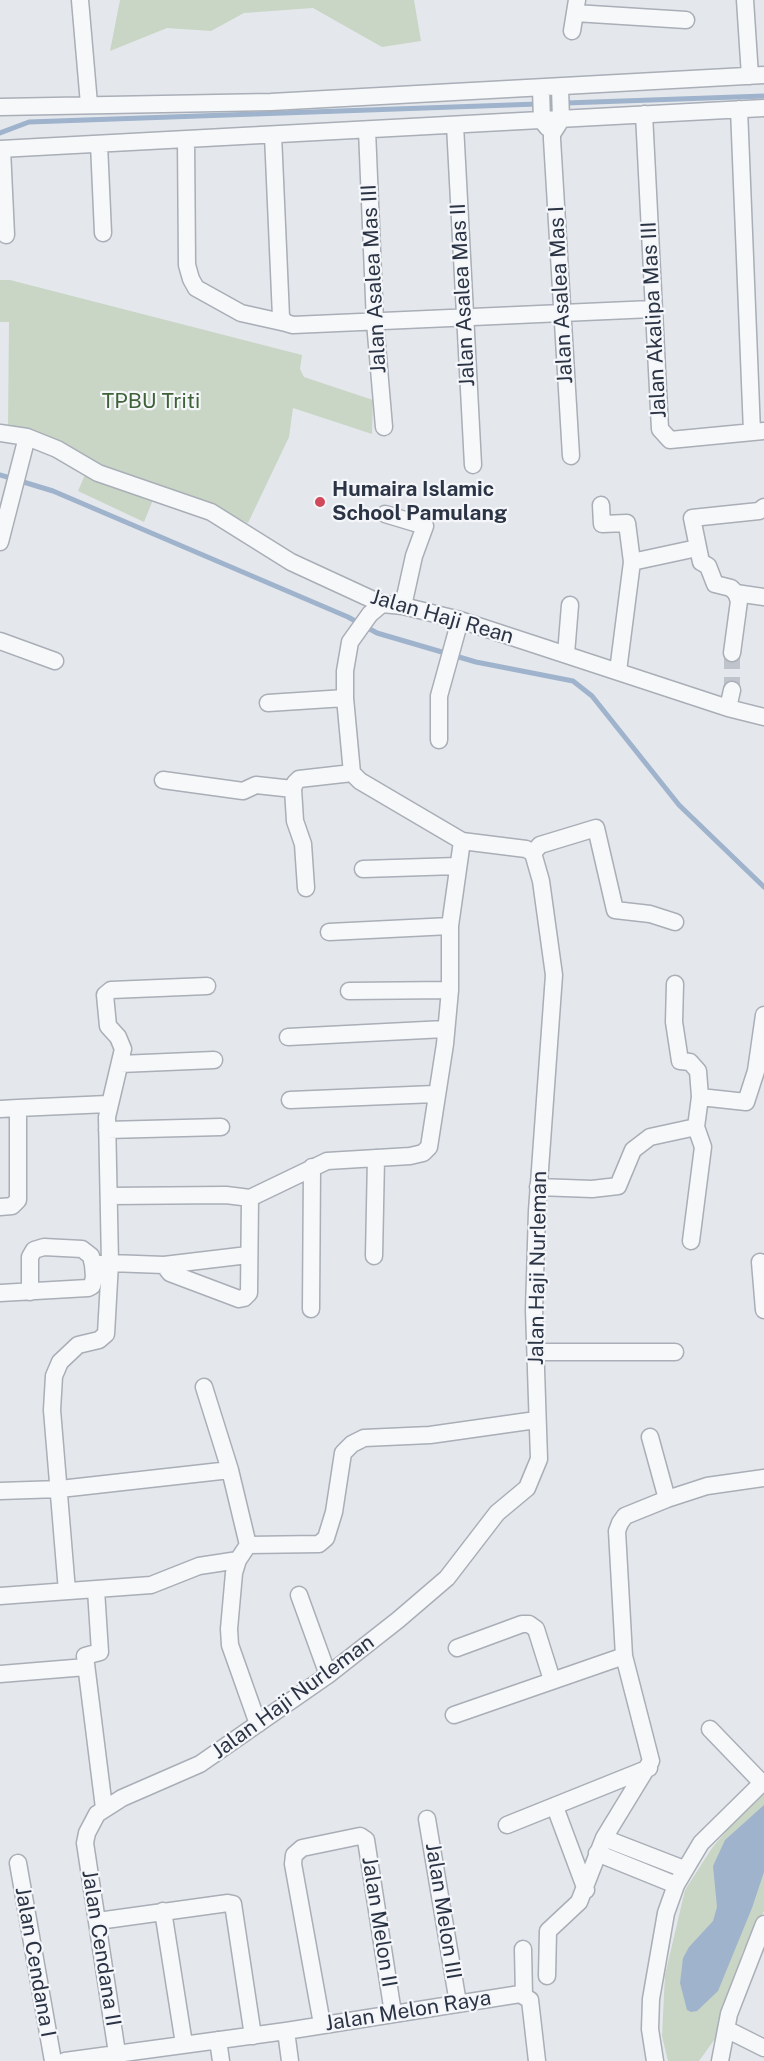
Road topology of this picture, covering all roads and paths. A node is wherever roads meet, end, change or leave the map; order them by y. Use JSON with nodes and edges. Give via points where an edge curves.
{"nodes":[{"id":1,"x":80,"y":0,"type":"edge"},
{"id":2,"x":745,"y":0,"type":"edge"},
{"id":3,"x":576,"y":6,"type":"edge"},
{"id":4,"x":686,"y":20,"type":"dead end"},
{"id":5,"x":572,"y":31,"type":"dead end"},
{"id":6,"x":757,"y":76,"type":"edge"},
{"id":7,"x":560,"y":88,"type":"junction"},
{"id":8,"x":541,"y":89,"type":"junction"},
{"id":9,"x":89,"y":104,"type":"junction"},
{"id":10,"x":0,"y":107,"type":"edge"},
{"id":11,"x":764,"y":108,"type":"edge"},
{"id":12,"x":739,"y":109,"type":"junction"},
{"id":13,"x":644,"y":114,"type":"junction"},
{"id":14,"x":455,"y":125,"type":"junction"},
{"id":15,"x":552,"y":125,"type":"junction"},
{"id":16,"x":367,"y":130,"type":"junction"},
{"id":17,"x":273,"y":135,"type":"junction"},
{"id":18,"x":186,"y":140,"type":"junction"},
{"id":19,"x":99,"y":144,"type":"junction"},
{"id":20,"x":1,"y":149,"type":"edge"},
{"id":21,"x":103,"y":232,"type":"dead end"},
{"id":22,"x":6,"y":235,"type":"dead end"},
{"id":23,"x":652,"y":309,"type":"junction"},
{"id":24,"x":561,"y":312,"type":"junction"},
{"id":25,"x":464,"y":318,"type":"junction"},
{"id":26,"x":375,"y":321,"type":"junction"},
{"id":27,"x":286,"y":323,"type":"junction"},
{"id":28,"x":384,"y":427,"type":"dead end"},
{"id":29,"x":758,"y":432,"type":"edge"},
{"id":30,"x":0,"y":433,"type":"edge"},
{"id":31,"x":27,"y":437,"type":"junction"},
{"id":32,"x":572,"y":456,"type":"dead end"},
{"id":33,"x":473,"y":465,"type":"dead end"},
{"id":34,"x":601,"y":505,"type":"dead end"},
{"id":35,"x":764,"y":507,"type":"edge"},
{"id":36,"x":385,"y":514,"type":"dead end"},
{"id":37,"x":0,"y":542,"type":"edge"},
{"id":38,"x":697,"y":548,"type":"junction"},
{"id":39,"x":632,"y":562,"type":"junction"},
{"id":40,"x":736,"y":593,"type":"junction"},
{"id":41,"x":764,"y":597,"type":"edge"},
{"id":42,"x":570,"y":605,"type":"dead end"},
{"id":43,"x":403,"y":606,"type":"junction"},
{"id":44,"x":376,"y":609,"type":"junction"},
{"id":45,"x":460,"y":620,"type":"junction"},
{"id":46,"x":0,"y":641,"type":"edge"},
{"id":47,"x":732,"y":653,"type":"tunnel mouth"},
{"id":48,"x":566,"y":654,"type":"junction"},
{"id":49,"x":55,"y":661,"type":"dead end"},
{"id":50,"x":618,"y":671,"type":"junction"},
{"id":51,"x":732,"y":690,"type":"tunnel mouth"},
{"id":52,"x":345,"y":698,"type":"junction"},
{"id":53,"x":268,"y":703,"type":"dead end"},
{"id":54,"x":728,"y":708,"type":"junction"},
{"id":55,"x":764,"y":717,"type":"edge"},
{"id":56,"x":439,"y":740,"type":"dead end"},
{"id":57,"x":352,"y":772,"type":"junction"},
{"id":58,"x":163,"y":780,"type":"dead end"},
{"id":59,"x":293,"y":789,"type":"junction"},
{"id":60,"x":462,"y":840,"type":"junction"},
{"id":61,"x":533,"y":853,"type":"junction"},
{"id":62,"x":457,"y":866,"type":"junction"},
{"id":63,"x":363,"y":869,"type":"dead end"},
{"id":64,"x":306,"y":888,"type":"dead end"},
{"id":65,"x":675,"y":922,"type":"dead end"},
{"id":66,"x":450,"y":926,"type":"junction"},
{"id":67,"x":329,"y":932,"type":"dead end"},
{"id":68,"x":675,"y":984,"type":"dead end"},
{"id":69,"x":207,"y":986,"type":"dead end"},
{"id":70,"x":450,"y":990,"type":"junction"},
{"id":71,"x":349,"y":991,"type":"dead end"},
{"id":72,"x":764,"y":1015,"type":"edge"},
{"id":73,"x":446,"y":1029,"type":"junction"},
{"id":74,"x":288,"y":1037,"type":"dead end"},
{"id":75,"x":214,"y":1060,"type":"dead end"},
{"id":76,"x":120,"y":1065,"type":"junction"},
{"id":77,"x":435,"y":1094,"type":"junction"},
{"id":78,"x":700,"y":1097,"type":"junction"},
{"id":79,"x":290,"y":1100,"type":"dead end"},
{"id":80,"x":108,"y":1104,"type":"junction"},
{"id":81,"x":18,"y":1108,"type":"junction"},
{"id":82,"x":0,"y":1109,"type":"edge"},
{"id":83,"x":221,"y":1127,"type":"dead end"},
{"id":84,"x":696,"y":1127,"type":"junction"},
{"id":85,"x":107,"y":1130,"type":"junction"},
{"id":86,"x":376,"y":1158,"type":"junction"},
{"id":87,"x":312,"y":1167,"type":"junction"},
{"id":88,"x":538,"y":1187,"type":"junction"},
{"id":89,"x":109,"y":1196,"type":"junction"},
{"id":90,"x":250,"y":1198,"type":"junction"},
{"id":91,"x":0,"y":1207,"type":"edge"},
{"id":92,"x":691,"y":1242,"type":"dead end"},
{"id":93,"x":248,"y":1255,"type":"junction"},
{"id":94,"x":374,"y":1256,"type":"dead end"},
{"id":95,"x":760,"y":1262,"type":"dead end"},
{"id":96,"x":101,"y":1264,"type":"junction"},
{"id":97,"x":164,"y":1265,"type":"junction"},
{"id":98,"x":30,"y":1292,"type":"junction"},
{"id":99,"x":0,"y":1293,"type":"edge"},
{"id":100,"x":311,"y":1309,"type":"dead end"},
{"id":101,"x":764,"y":1310,"type":"edge"},
{"id":102,"x":536,"y":1352,"type":"junction"},
{"id":103,"x":675,"y":1352,"type":"dead end"},
{"id":104,"x":204,"y":1387,"type":"dead end"},
{"id":105,"x":536,"y":1420,"type":"junction"},
{"id":106,"x":650,"y":1437,"type":"dead end"},
{"id":107,"x":230,"y":1470,"type":"junction"},
{"id":108,"x":764,"y":1478,"type":"edge"},
{"id":109,"x":60,"y":1489,"type":"junction"},
{"id":110,"x":0,"y":1491,"type":"edge"},
{"id":111,"x":666,"y":1499,"type":"junction"},
{"id":112,"x":248,"y":1545,"type":"junction"},
{"id":113,"x":238,"y":1560,"type":"junction"},
{"id":114,"x":96,"y":1590,"type":"junction"},
{"id":115,"x":67,"y":1591,"type":"junction"},
{"id":116,"x":299,"y":1595,"type":"dead end"},
{"id":117,"x":0,"y":1596,"type":"edge"},
{"id":118,"x":458,"y":1648,"type":"dead end"},
{"id":119,"x":624,"y":1656,"type":"junction"},
{"id":120,"x":86,"y":1667,"type":"junction"},
{"id":121,"x":0,"y":1674,"type":"edge"},
{"id":122,"x":328,"y":1675,"type":"junction"},
{"id":123,"x":552,"y":1680,"type":"junction"},
{"id":124,"x":454,"y":1716,"type":"dead end"},
{"id":125,"x":258,"y":1724,"type":"junction"},
{"id":126,"x":710,"y":1729,"type":"dead end"},
{"id":127,"x":649,"y":1767,"type":"junction"},
{"id":128,"x":763,"y":1782,"type":"edge"},
{"id":129,"x":555,"y":1807,"type":"junction"},
{"id":130,"x":104,"y":1808,"type":"junction"},
{"id":131,"x":427,"y":1819,"type":"dead end"},
{"id":132,"x":507,"y":1825,"type":"dead end"},
{"id":133,"x":600,"y":1846,"type":"junction"},
{"id":134,"x":18,"y":1863,"type":"dead end"},
{"id":135,"x":680,"y":1877,"type":"junction"},
{"id":136,"x":585,"y":1890,"type":"junction"},
{"id":137,"x":163,"y":1911,"type":"junction"},
{"id":138,"x":98,"y":1921,"type":"junction"},
{"id":139,"x":764,"y":1924,"type":"edge"},
{"id":140,"x":523,"y":1949,"type":"dead end"},
{"id":141,"x":548,"y":1976,"type":"dead end"},
{"id":142,"x":527,"y":1998,"type":"junction"},
{"id":143,"x":458,"y":2003,"type":"junction"},
{"id":144,"x":393,"y":2013,"type":"junction"},
{"id":145,"x":322,"y":2024,"type":"junction"},
{"id":146,"x":726,"y":2029,"type":"junction"},
{"id":147,"x":286,"y":2031,"type":"junction"},
{"id":148,"x":253,"y":2036,"type":"junction"},
{"id":149,"x":218,"y":2040,"type":"junction"},
{"id":150,"x":184,"y":2044,"type":"junction"},
{"id":151,"x":764,"y":2048,"type":"edge"},
{"id":152,"x":117,"y":2053,"type":"junction"},
{"id":153,"x":719,"y":2060,"type":"edge"},
{"id":154,"x":53,"y":2061,"type":"edge"},
{"id":155,"x":65,"y":2061,"type":"edge"},
{"id":156,"x":221,"y":2061,"type":"edge"},
{"id":157,"x":290,"y":2061,"type":"edge"},
{"id":158,"x":537,"y":2061,"type":"edge"},
{"id":159,"x":655,"y":2061,"type":"edge"}],
"edges":[{"from":1,"to":9,"type":"street"},
{"from":2,"to":6,"type":"street"},
{"from":3,"to":4,"type":"street"},
{"from":3,"to":5,"type":"street"},
{"from":6,"to":7,"type":"street"},
{"from":7,"to":8,"type":"street"},
{"from":7,"to":15,"type":"street","name":"Jalan Asalea Mas I"},
{"from":8,"to":9,"type":"street","via":[[271,102]]},
{"from":8,"to":15,"type":"street","name":"Jalan Asalea Mas I"},
{"from":9,"to":10,"type":"street"},
{"from":11,"to":12,"type":"street"},
{"from":12,"to":13,"type":"street"},
{"from":12,"to":29,"type":"street"},
{"from":13,"to":15,"type":"street"},
{"from":13,"to":23,"type":"street","name":"Jalan Akalipa Mas III"},
{"from":14,"to":15,"type":"street"},
{"from":14,"to":16,"type":"street"},
{"from":14,"to":25,"type":"street","name":"Jalan Asalea Mas II"},
{"from":15,"to":24,"type":"street","name":"Jalan Asalea Mas I"},
{"from":16,"to":17,"type":"street"},
{"from":16,"to":26,"type":"street","name":"Jalan Asalea Mas III"},
{"from":17,"to":18,"type":"street"},
{"from":17,"to":27,"type":"street","via":[[281,317]]},
{"from":18,"to":19,"type":"street"},
{"from":18,"to":27,"type":"street","via":[[187,265],[191,279],[196,288],[241,313]]},
{"from":19,"to":20,"type":"street"},
{"from":19,"to":21,"type":"street"},
{"from":20,"to":22,"type":"street"},
{"from":23,"to":24,"type":"street"},
{"from":23,"to":29,"type":"street","name":"Jalan Akalipa Mas III","via":[[660,429],[664,436],[670,440]]},
{"from":24,"to":25,"type":"street"},
{"from":24,"to":32,"type":"street","name":"Jalan Asalea Mas I"},
{"from":25,"to":26,"type":"street"},
{"from":25,"to":33,"type":"street","name":"Jalan Asalea Mas II"},
{"from":26,"to":27,"type":"street"},
{"from":26,"to":28,"type":"street","name":"Jalan Asalea Mas III"},
{"from":30,"to":31,"type":"street","name":"Jalan Haji Rean"},
{"from":31,"to":37,"type":"street"},
{"from":31,"to":44,"type":"street","name":"Jalan Haji Rean","via":[[98,473],[211,512]]},
{"from":34,"to":39,"type":"street","via":[[602,524],[627,523]]},
{"from":35,"to":38,"type":"street","via":[[759,511],[692,518]]},
{"from":36,"to":43,"type":"street","via":[[425,526]]},
{"from":38,"to":39,"type":"street"},
{"from":38,"to":40,"type":"street","via":[[715,584]]},
{"from":39,"to":50,"type":"street"},
{"from":40,"to":41,"type":"street"},
{"from":40,"to":47,"type":"street","via":[[739,601]]},
{"from":42,"to":48,"type":"street"},
{"from":43,"to":44,"type":"street","name":"Jalan Haji Rean"},
{"from":43,"to":45,"type":"street","name":"Jalan Haji Rean"},
{"from":44,"to":52,"type":"street","via":[[350,642]]},
{"from":45,"to":48,"type":"street","name":"Jalan Haji Rean"},
{"from":45,"to":56,"type":"street","via":[[439,696]]},
{"from":46,"to":49,"type":"street"},
{"from":48,"to":50,"type":"street","name":"Jalan Haji Rean"},
{"from":50,"to":54,"type":"street","name":"Jalan Haji Rean"},
{"from":51,"to":54,"type":"street"},
{"from":52,"to":53,"type":"street"},
{"from":52,"to":57,"type":"street"},
{"from":54,"to":55,"type":"street","name":"Jalan Haji Rean"},
{"from":57,"to":59,"type":"street","via":[[299,779]]},
{"from":57,"to":60,"type":"street","via":[[360,781]]},
{"from":58,"to":59,"type":"street","via":[[243,791],[256,785]]},
{"from":59,"to":64,"type":"street"},
{"from":60,"to":61,"type":"street"},
{"from":60,"to":62,"type":"street"},
{"from":61,"to":65,"type":"street","via":[[540,845],[596,828],[615,910]]},
{"from":61,"to":88,"type":"street","name":"Jalan Haji Nurleman","via":[[549,926],[554,975]]},
{"from":62,"to":63,"type":"street"},
{"from":62,"to":66,"type":"street"},
{"from":66,"to":67,"type":"street"},
{"from":66,"to":70,"type":"street"},
{"from":68,"to":78,"type":"street","via":[[674,1022],[680,1060],[690,1062],[698,1071]]},
{"from":69,"to":76,"type":"street","via":[[106,991],[108,1026],[123,1049]]},
{"from":70,"to":71,"type":"street"},
{"from":70,"to":73,"type":"street"},
{"from":72,"to":78,"type":"street","via":[[756,1071],[746,1102]]},
{"from":73,"to":74,"type":"street"},
{"from":73,"to":77,"type":"street"},
{"from":75,"to":76,"type":"street"},
{"from":76,"to":80,"type":"street"},
{"from":77,"to":79,"type":"street"},
{"from":77,"to":86,"type":"street","via":[[429,1147],[423,1153]]},
{"from":78,"to":84,"type":"street"},
{"from":80,"to":81,"type":"street"},
{"from":80,"to":85,"type":"street"},
{"from":81,"to":82,"type":"street"},
{"from":81,"to":91,"type":"street","via":[[18,1200],[12,1206]]},
{"from":83,"to":85,"type":"street"},
{"from":84,"to":88,"type":"street","via":[[650,1137],[633,1150],[618,1186]]},
{"from":84,"to":92,"type":"street","via":[[703,1147]]},
{"from":85,"to":89,"type":"street"},
{"from":86,"to":87,"type":"street","via":[[327,1161]]},
{"from":86,"to":94,"type":"street"},
{"from":87,"to":90,"type":"street"},
{"from":87,"to":100,"type":"street"},
{"from":88,"to":102,"type":"street","name":"Jalan Haji Nurleman"},
{"from":89,"to":90,"type":"street"},
{"from":89,"to":96,"type":"street"},
{"from":90,"to":93,"type":"street"},
{"from":93,"to":97,"type":"street"},
{"from":93,"to":97,"type":"street","via":[[249,1293],[239,1299],[170,1273]]},
{"from":95,"to":101,"type":"street"},
{"from":96,"to":97,"type":"street"},
{"from":96,"to":98,"type":"street","via":[[88,1288]]},
{"from":96,"to":98,"type":"street","via":[[82,1249],[34,1250],[30,1257]]},
{"from":96,"to":109,"type":"street","via":[[106,1334],[99,1340],[78,1345],[60,1362],[54,1376],[52,1410]]},
{"from":98,"to":99,"type":"street"},
{"from":102,"to":103,"type":"street"},
{"from":102,"to":105,"type":"street","name":"Jalan Haji Nurleman"},
{"from":104,"to":107,"type":"street"},
{"from":105,"to":112,"type":"street","via":[[430,1435],[364,1438],[352,1443],[343,1453],[326,1538],[319,1544]]},
{"from":105,"to":122,"type":"street","name":"Jalan Haji Nurleman","via":[[539,1459],[527,1488],[497,1513],[447,1578]]},
{"from":106,"to":111,"type":"street"},
{"from":107,"to":109,"type":"street"},
{"from":107,"to":112,"type":"street"},
{"from":108,"to":111,"type":"street","via":[[717,1484]]},
{"from":109,"to":110,"type":"street"},
{"from":109,"to":115,"type":"street"},
{"from":111,"to":119,"type":"street","via":[[625,1516],[617,1531]]},
{"from":112,"to":113,"type":"street"},
{"from":113,"to":114,"type":"street","via":[[199,1566],[151,1585]]},
{"from":113,"to":125,"type":"street","via":[[230,1608],[230,1645]]},
{"from":114,"to":115,"type":"street"},
{"from":114,"to":120,"type":"street","via":[[100,1652],[86,1654]]},
{"from":115,"to":117,"type":"street"},
{"from":116,"to":122,"type":"street"},
{"from":118,"to":123,"type":"street","via":[[529,1624],[536,1629]]},
{"from":119,"to":123,"type":"street"},
{"from":119,"to":127,"type":"street","via":[[651,1754]]},
{"from":120,"to":121,"type":"street"},
{"from":120,"to":130,"type":"street"},
{"from":122,"to":125,"type":"street","name":"Jalan Haji Nurleman"},
{"from":123,"to":124,"type":"street"},
{"from":125,"to":130,"type":"street","name":"Jalan Haji Nurleman","via":[[200,1764]]},
{"from":126,"to":128,"type":"street"},
{"from":127,"to":129,"type":"street"},
{"from":127,"to":133,"type":"street"},
{"from":128,"to":135,"type":"street","via":[[701,1843]]},
{"from":129,"to":132,"type":"street"},
{"from":129,"to":136,"type":"street"},
{"from":130,"to":138,"type":"street","name":"Jalan Cendana II","via":[[92,1823],[85,1844]]},
{"from":131,"to":143,"type":"street","name":"Jalan Melon III"},
{"from":133,"to":135,"type":"street"},
{"from":133,"to":136,"type":"street"},
{"from":134,"to":154,"type":"street","name":"Jalan Cendana I"},
{"from":135,"to":159,"type":"street","via":[[666,1913],[652,1990],[650,2029]]},
{"from":136,"to":141,"type":"street","via":[[579,1902],[548,1930]]},
{"from":137,"to":138,"type":"street"},
{"from":137,"to":148,"type":"street","via":[[228,1903],[235,1906]]},
{"from":137,"to":150,"type":"street"},
{"from":138,"to":152,"type":"street","name":"Jalan Cendana II"},
{"from":139,"to":146,"type":"street","via":[[740,1981]]},
{"from":140,"to":142,"type":"street"},
{"from":142,"to":143,"type":"street","name":"Jalan Melon Raya","via":[[519,1994]]},
{"from":142,"to":158,"type":"street"},
{"from":143,"to":144,"type":"street","name":"Jalan Melon Raya"},
{"from":144,"to":145,"type":"street","name":"Jalan Melon Raya"},
{"from":144,"to":145,"type":"street","name":"Jalan Melon II","via":[[366,1840],[360,1836],[302,1848],[294,1855]]},
{"from":145,"to":147,"type":"street","name":"Jalan Melon Raya"},
{"from":146,"to":151,"type":"street"},
{"from":146,"to":153,"type":"street"},
{"from":147,"to":148,"type":"street","name":"Jalan Melon Raya"},
{"from":147,"to":157,"type":"street"},
{"from":148,"to":149,"type":"street","name":"Jalan Melon Raya"},
{"from":149,"to":150,"type":"street","name":"Jalan Melon Raya"},
{"from":149,"to":156,"type":"street"},
{"from":150,"to":152,"type":"street","name":"Jalan Melon Raya"},
{"from":152,"to":155,"type":"street","name":"Jalan Melon Raya"}]}
